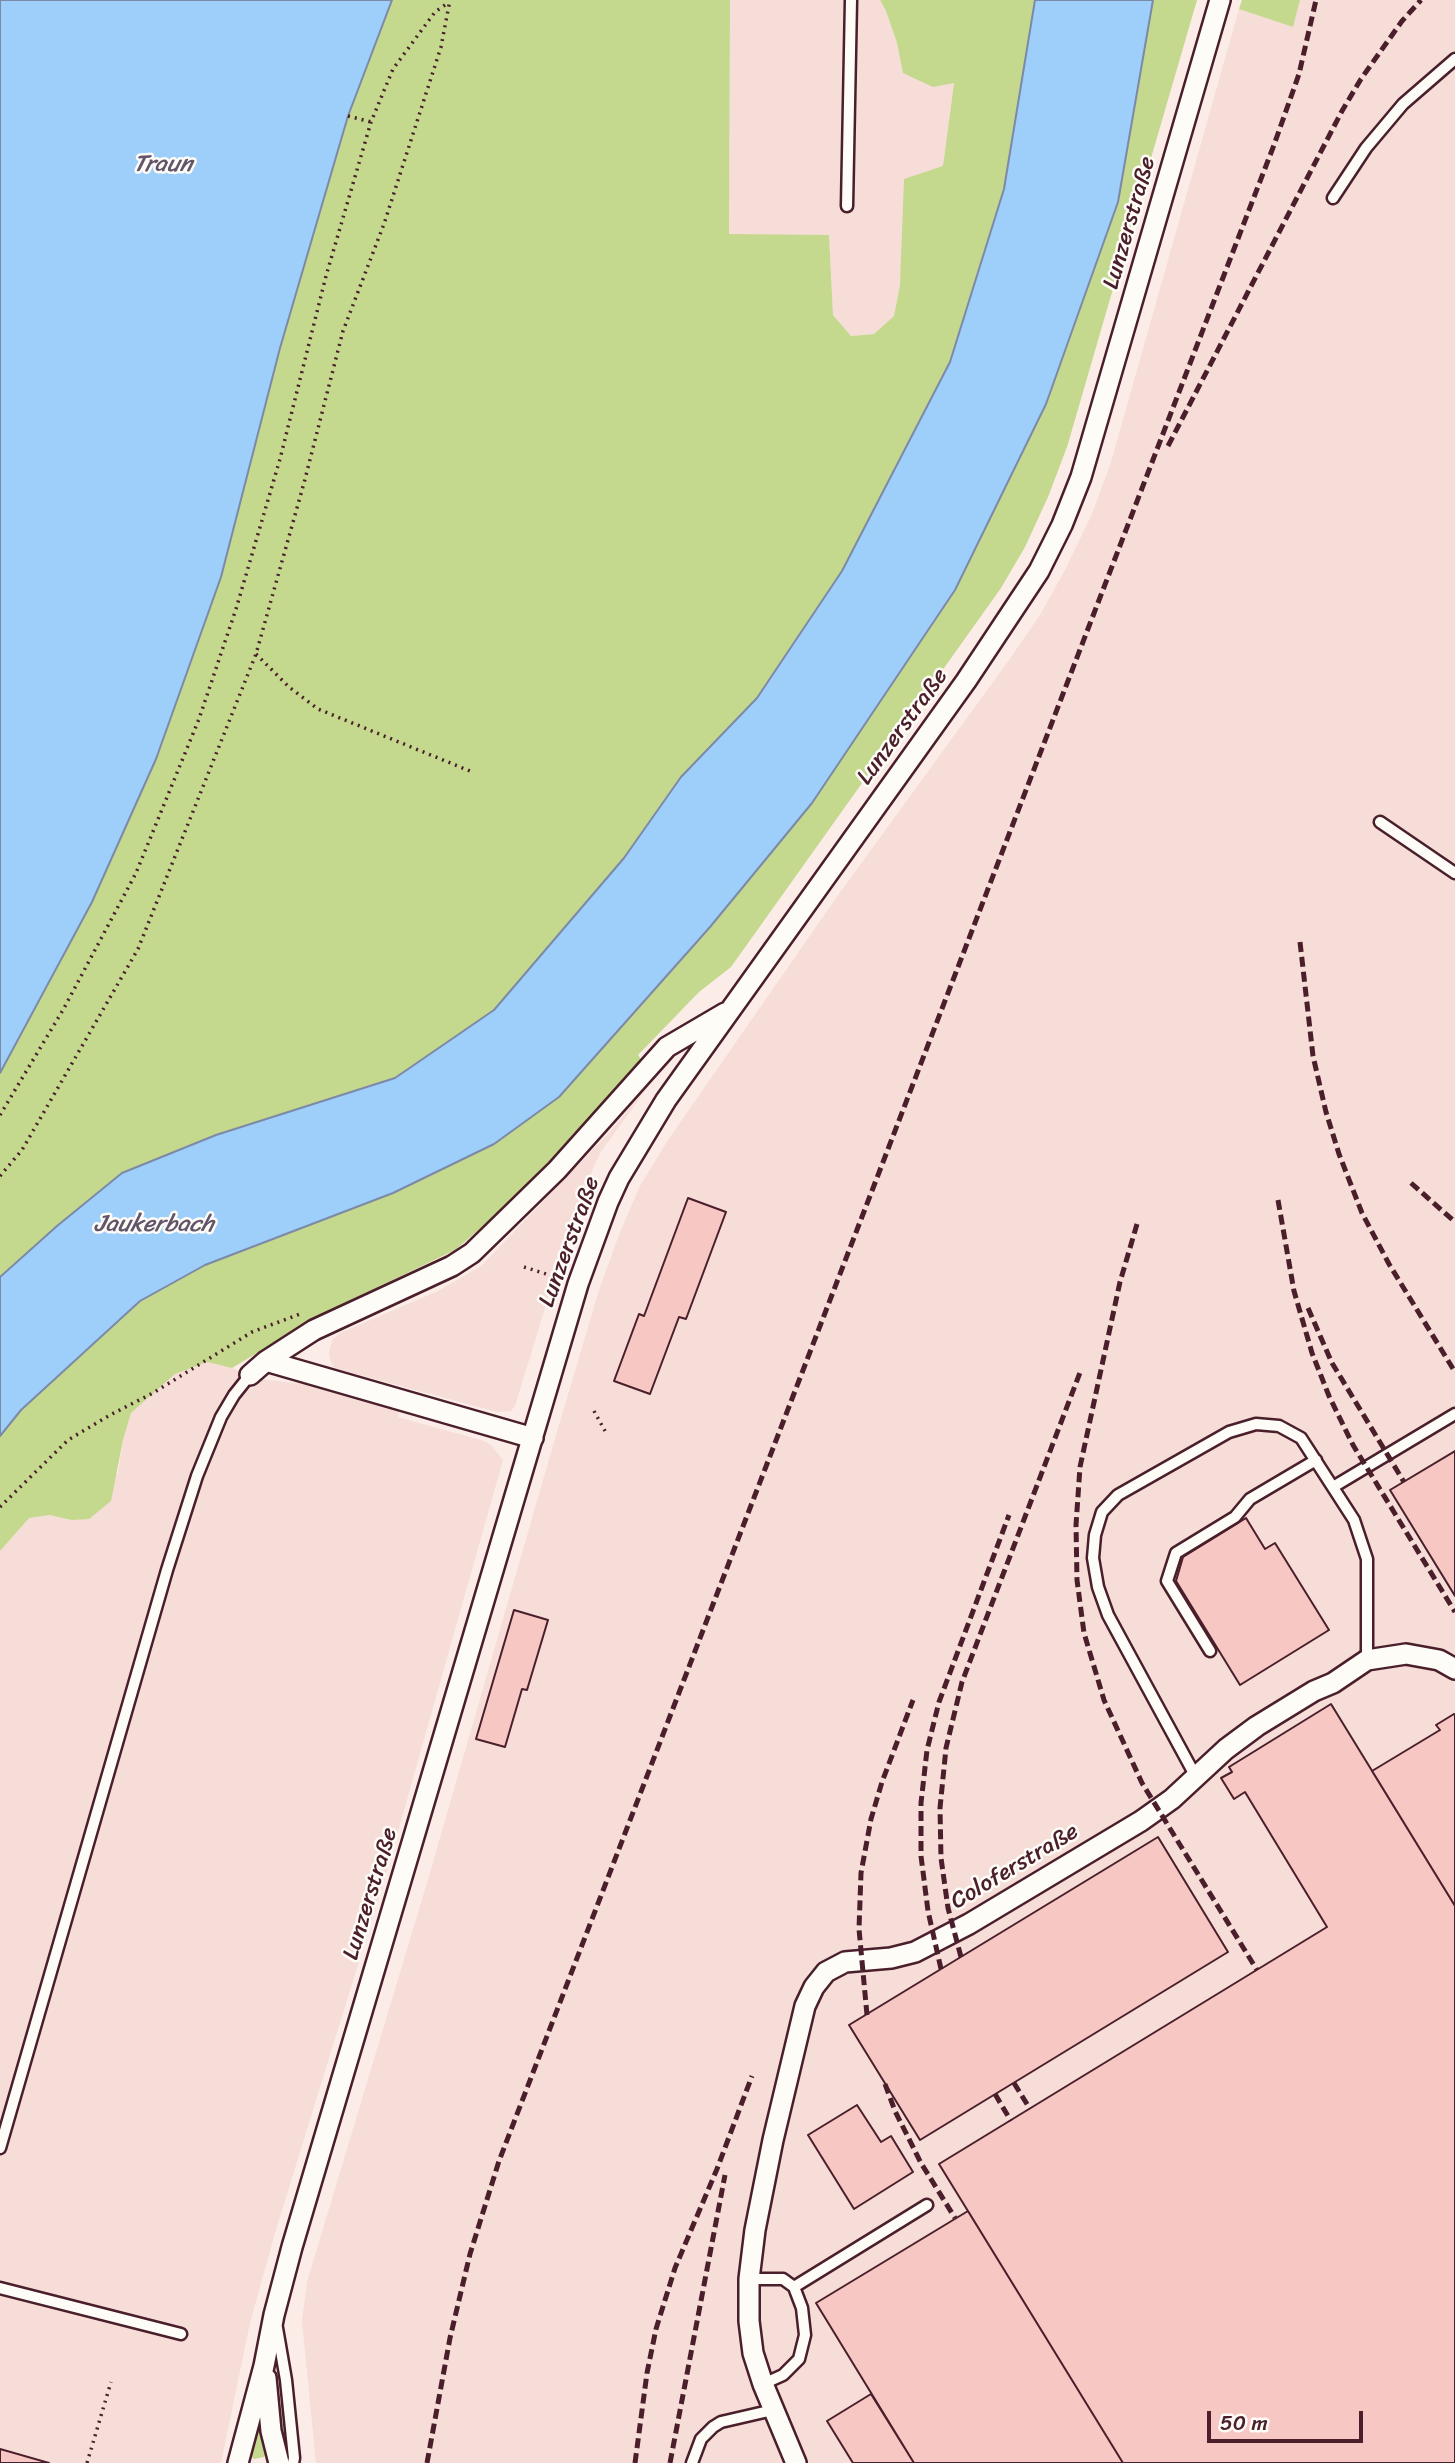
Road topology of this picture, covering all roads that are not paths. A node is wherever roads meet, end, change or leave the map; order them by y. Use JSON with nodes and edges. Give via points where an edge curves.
{"nodes":[{"id":1,"x":851,"y":0,"type":"edge"},
{"id":2,"x":1220,"y":0,"type":"edge"},
{"id":3,"x":1455,"y":59,"type":"edge"},
{"id":4,"x":1332,"y":198,"type":"dead end"},
{"id":5,"x":847,"y":206,"type":"dead end"},
{"id":6,"x":1380,"y":822,"type":"dead end"},
{"id":7,"x":1455,"y":873,"type":"edge"},
{"id":8,"x":732,"y":1009,"type":"junction"},
{"id":9,"x":266,"y":1361,"type":"junction"},
{"id":10,"x":250,"y":1375,"type":"joint"},
{"id":11,"x":1455,"y":1413,"type":"edge"},
{"id":12,"x":533,"y":1438,"type":"junction"},
{"id":13,"x":1316,"y":1460,"type":"junction"},
{"id":14,"x":1333,"y":1487,"type":"junction"},
{"id":15,"x":1210,"y":1651,"type":"dead end"},
{"id":16,"x":1367,"y":1660,"type":"junction"},
{"id":17,"x":1455,"y":1669,"type":"edge"},
{"id":18,"x":1196,"y":1778,"type":"junction"},
{"id":19,"x":0,"y":2148,"type":"edge"},
{"id":20,"x":927,"y":2205,"type":"dead end"},
{"id":21,"x":749,"y":2279,"type":"junction"},
{"id":22,"x":794,"y":2287,"type":"junction"},
{"id":23,"x":0,"y":2288,"type":"edge"},
{"id":24,"x":274,"y":2315,"type":"junction"},
{"id":25,"x":181,"y":2334,"type":"dead end"},
{"id":26,"x":264,"y":2366,"type":"junction"},
{"id":27,"x":763,"y":2384,"type":"junction"},
{"id":28,"x":774,"y":2410,"type":"junction"},
{"id":29,"x":238,"y":2463,"type":"edge"},
{"id":30,"x":279,"y":2463,"type":"edge"},
{"id":31,"x":293,"y":2463,"type":"edge"},
{"id":32,"x":692,"y":2463,"type":"edge"},
{"id":33,"x":796,"y":2463,"type":"edge"}],
"edges":[{"from":1,"to":5,"type":"lane"},
{"from":2,"to":8,"type":"street","name":"Lunzerstraße","via":[[1081,477],[1062,525],[1010,617]]},
{"from":3,"to":4,"type":"lane","via":[[1403,104]]},
{"from":6,"to":7,"type":"lane"},
{"from":8,"to":9,"type":"street","via":[[667,1047],[557,1170],[472,1253],[332,1321]]},
{"from":8,"to":12,"type":"street","name":"Lunzerstraße","via":[[666,1100],[619,1178],[578,1283]]},
{"from":9,"to":10,"type":"street"},
{"from":9,"to":12,"type":"street"},
{"from":10,"to":19,"type":"lane","via":[[221,1417],[197,1476]]},
{"from":11,"to":14,"type":"lane"},
{"from":12,"to":24,"type":"street","name":"Lunzerstraße"},
{"from":13,"to":14,"type":"lane"},
{"from":13,"to":15,"type":"lane","via":[[1250,1499],[1235,1517],[1176,1553],[1167,1581]]},
{"from":13,"to":18,"type":"lane","via":[[1301,1438],[1279,1426],[1256,1424],[1229,1432],[1118,1495],[1102,1512],[1093,1558],[1098,1587],[1108,1615]]},
{"from":14,"to":16,"type":"lane","via":[[1354,1520],[1367,1559]]},
{"from":16,"to":17,"type":"street","via":[[1406,1654],[1438,1660]]},
{"from":16,"to":18,"type":"street","name":"Coloferstraße","via":[[1257,1726]]},
{"from":18,"to":21,"type":"street","name":"Coloferstraße","via":[[1140,1821],[935,1943],[891,1958],[845,1962],[826,1972],[804,2006],[773,2140]]},
{"from":20,"to":22,"type":"lane"},
{"from":21,"to":22,"type":"lane","via":[[783,2279]]},
{"from":21,"to":27,"type":"street","name":"Coloferstraße","via":[[750,2332]]},
{"from":22,"to":27,"type":"lane","via":[[805,2335],[799,2359],[783,2375]]},
{"from":23,"to":25,"type":"lane"},
{"from":24,"to":26,"type":"street","name":"Lunzerstraße"},
{"from":24,"to":31,"type":"lane","via":[[286,2380]]},
{"from":26,"to":29,"type":"street","name":"Lunzerstraße"},
{"from":26,"to":30,"type":"street","name":"Lunzerstraße"},
{"from":27,"to":28,"type":"street","name":"Coloferstraße"},
{"from":28,"to":32,"type":"lane","via":[[713,2427],[701,2439]]},
{"from":28,"to":33,"type":"street","name":"Coloferstraße"}]}
